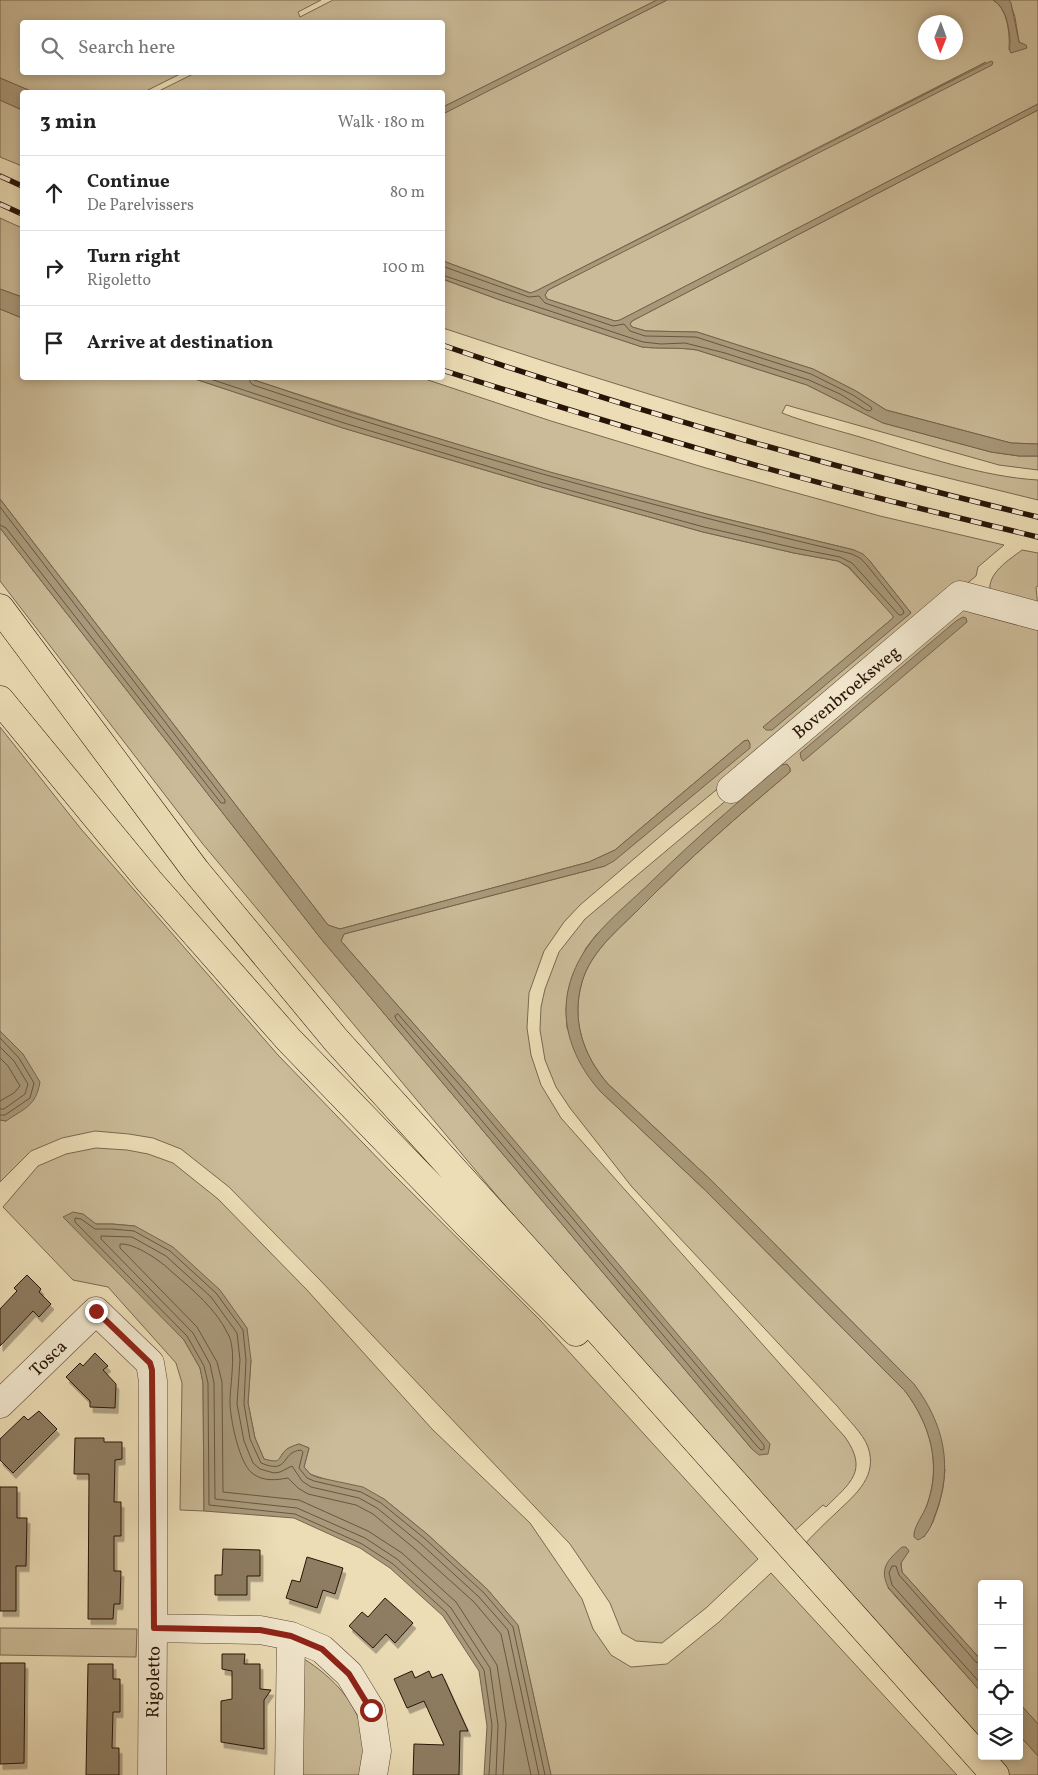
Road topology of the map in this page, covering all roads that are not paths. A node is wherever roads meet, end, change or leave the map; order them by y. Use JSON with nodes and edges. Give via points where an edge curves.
{"nodes":[{"id":1,"x":0,"y":608,"type":"edge"},
{"id":2,"x":1038,"y":616,"type":"edge"},
{"id":3,"x":0,"y":700,"type":"edge"},
{"id":4,"x":731,"y":789,"type":"dead end"},
{"id":5,"x":96,"y":1311,"type":"joint"},
{"id":6,"x":0,"y":1404,"type":"edge"},
{"id":7,"x":154,"y":1628,"type":"junction"},
{"id":8,"x":291,"y":1636,"type":"junction"},
{"id":9,"x":152,"y":1775,"type":"edge"},
{"id":10,"x":290,"y":1775,"type":"edge"},
{"id":11,"x":373,"y":1775,"type":"edge"},
{"id":12,"x":977,"y":1775,"type":"edge"},
{"id":13,"x":995,"y":1775,"type":"edge"}],
"edges":[{"from":1,"to":13,"type":"highway","via":[[196,871],[336,1040]]},
{"from":2,"to":4,"type":"street","name":"Bovenbroeksweg","via":[[960,595]]},
{"from":3,"to":12,"type":"highway","via":[[149,881],[289,1040],[663,1423]]},
{"from":5,"to":6,"type":"street","name":"Tosca"},
{"from":5,"to":7,"type":"street","name":"Rigoletto","via":[[150,1363],[152,1370]]},
{"from":7,"to":8,"type":"street","via":[[260,1630]]},
{"from":7,"to":9,"type":"street","name":"Rigoletto"},
{"from":8,"to":10,"type":"street"},
{"from":8,"to":11,"type":"street","via":[[322,1649],[349,1674],[371,1710],[377,1751]]}]}
